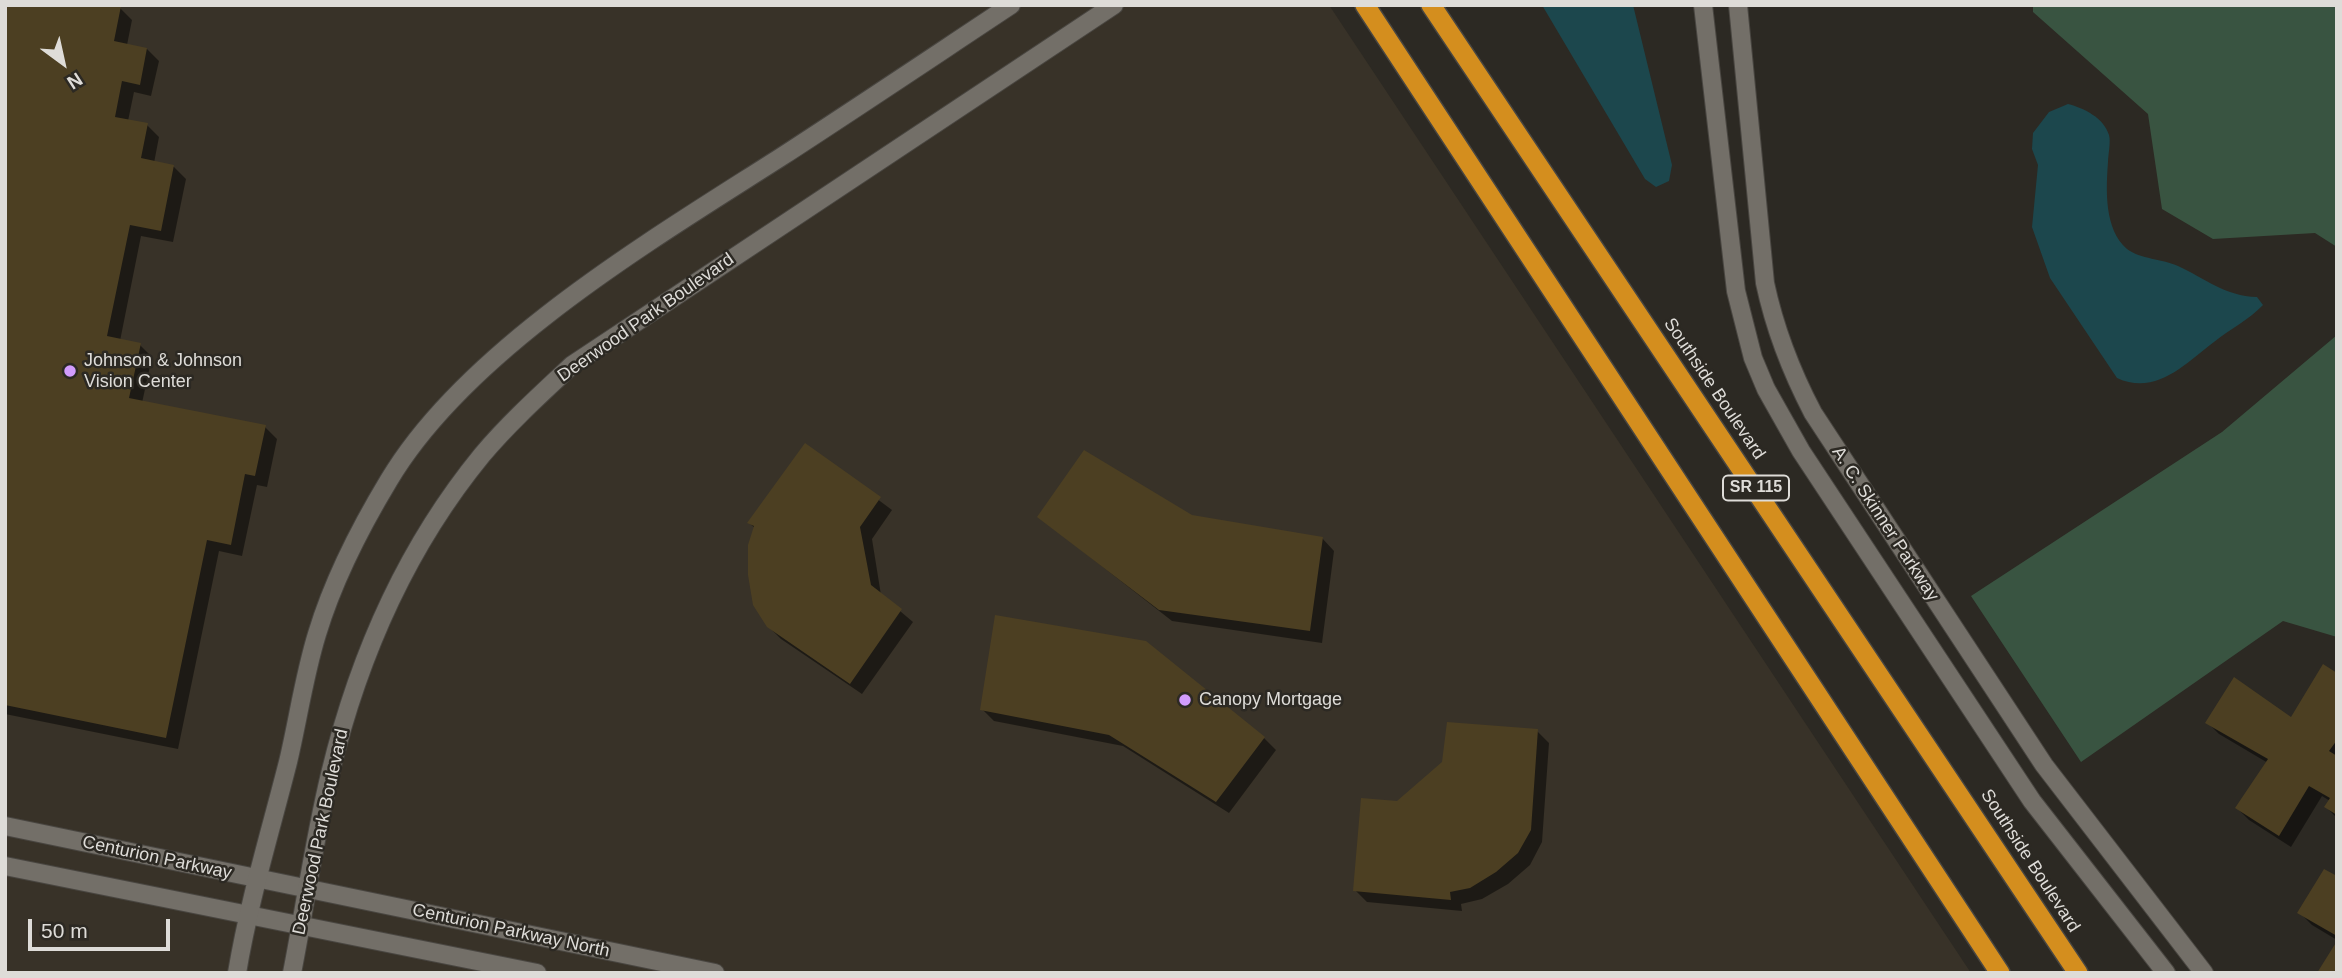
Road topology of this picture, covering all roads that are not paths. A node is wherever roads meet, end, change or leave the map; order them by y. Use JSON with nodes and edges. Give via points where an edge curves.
{"nodes":[{"id":1,"x":1011,"y":5,"type":"edge"},
{"id":2,"x":1114,"y":5,"type":"edge"},
{"id":3,"x":1365,"y":5,"type":"edge"},
{"id":4,"x":1431,"y":5,"type":"edge"},
{"id":5,"x":1703,"y":5,"type":"edge"},
{"id":6,"x":1738,"y":5,"type":"edge"},
{"id":7,"x":5,"y":826,"type":"edge"},
{"id":8,"x":5,"y":866,"type":"edge"},
{"id":9,"x":255,"y":879,"type":"junction"},
{"id":10,"x":308,"y":890,"type":"junction"},
{"id":11,"x":247,"y":915,"type":"junction"},
{"id":12,"x":302,"y":924,"type":"junction"},
{"id":13,"x":237,"y":973,"type":"edge"},
{"id":14,"x":292,"y":973,"type":"edge"},
{"id":15,"x":537,"y":973,"type":"edge"},
{"id":16,"x":715,"y":973,"type":"edge"},
{"id":17,"x":2000,"y":973,"type":"edge"},
{"id":18,"x":2078,"y":973,"type":"edge"},
{"id":19,"x":2166,"y":973,"type":"edge"},
{"id":20,"x":2204,"y":973,"type":"edge"}],
"edges":[{"from":1,"to":9,"type":"main road","via":[[580,291],[483,370],[436,417],[390,478],[340,573],[316,635]]},
{"from":2,"to":10,"type":"main road","name":"Deerwood Park Boulevard","via":[[572,365],[491,445],[416,548],[370,646],[330,776]]},
{"from":3,"to":17,"type":"highway"},
{"from":4,"to":18,"type":"highway","name":"Southside Boulevard","number":"SR 115"},
{"from":5,"to":19,"type":"main road","name":"A. C. Skinner Parkway","via":[[1734,279],[1743,323],[1766,389],[1801,451],[2032,801]]},
{"from":6,"to":20,"type":"main road","name":"A. C. Skinner Parkway","via":[[1765,283],[1779,339],[1796,381],[2044,765]]},
{"from":7,"to":9,"type":"main road","name":"Centurion Parkway"},
{"from":8,"to":11,"type":"main road"},
{"from":9,"to":10,"type":"main road","name":"Centurion Parkway"},
{"from":9,"to":11,"type":"main road"},
{"from":10,"to":12,"type":"main road","name":"Deerwood Park Boulevard"},
{"from":10,"to":16,"type":"main road","name":"Centurion Parkway North"},
{"from":11,"to":12,"type":"main road"},
{"from":11,"to":13,"type":"main road"},
{"from":12,"to":14,"type":"main road","name":"Deerwood Park Boulevard"},
{"from":12,"to":15,"type":"main road","name":"Centurion Parkway North"}]}
